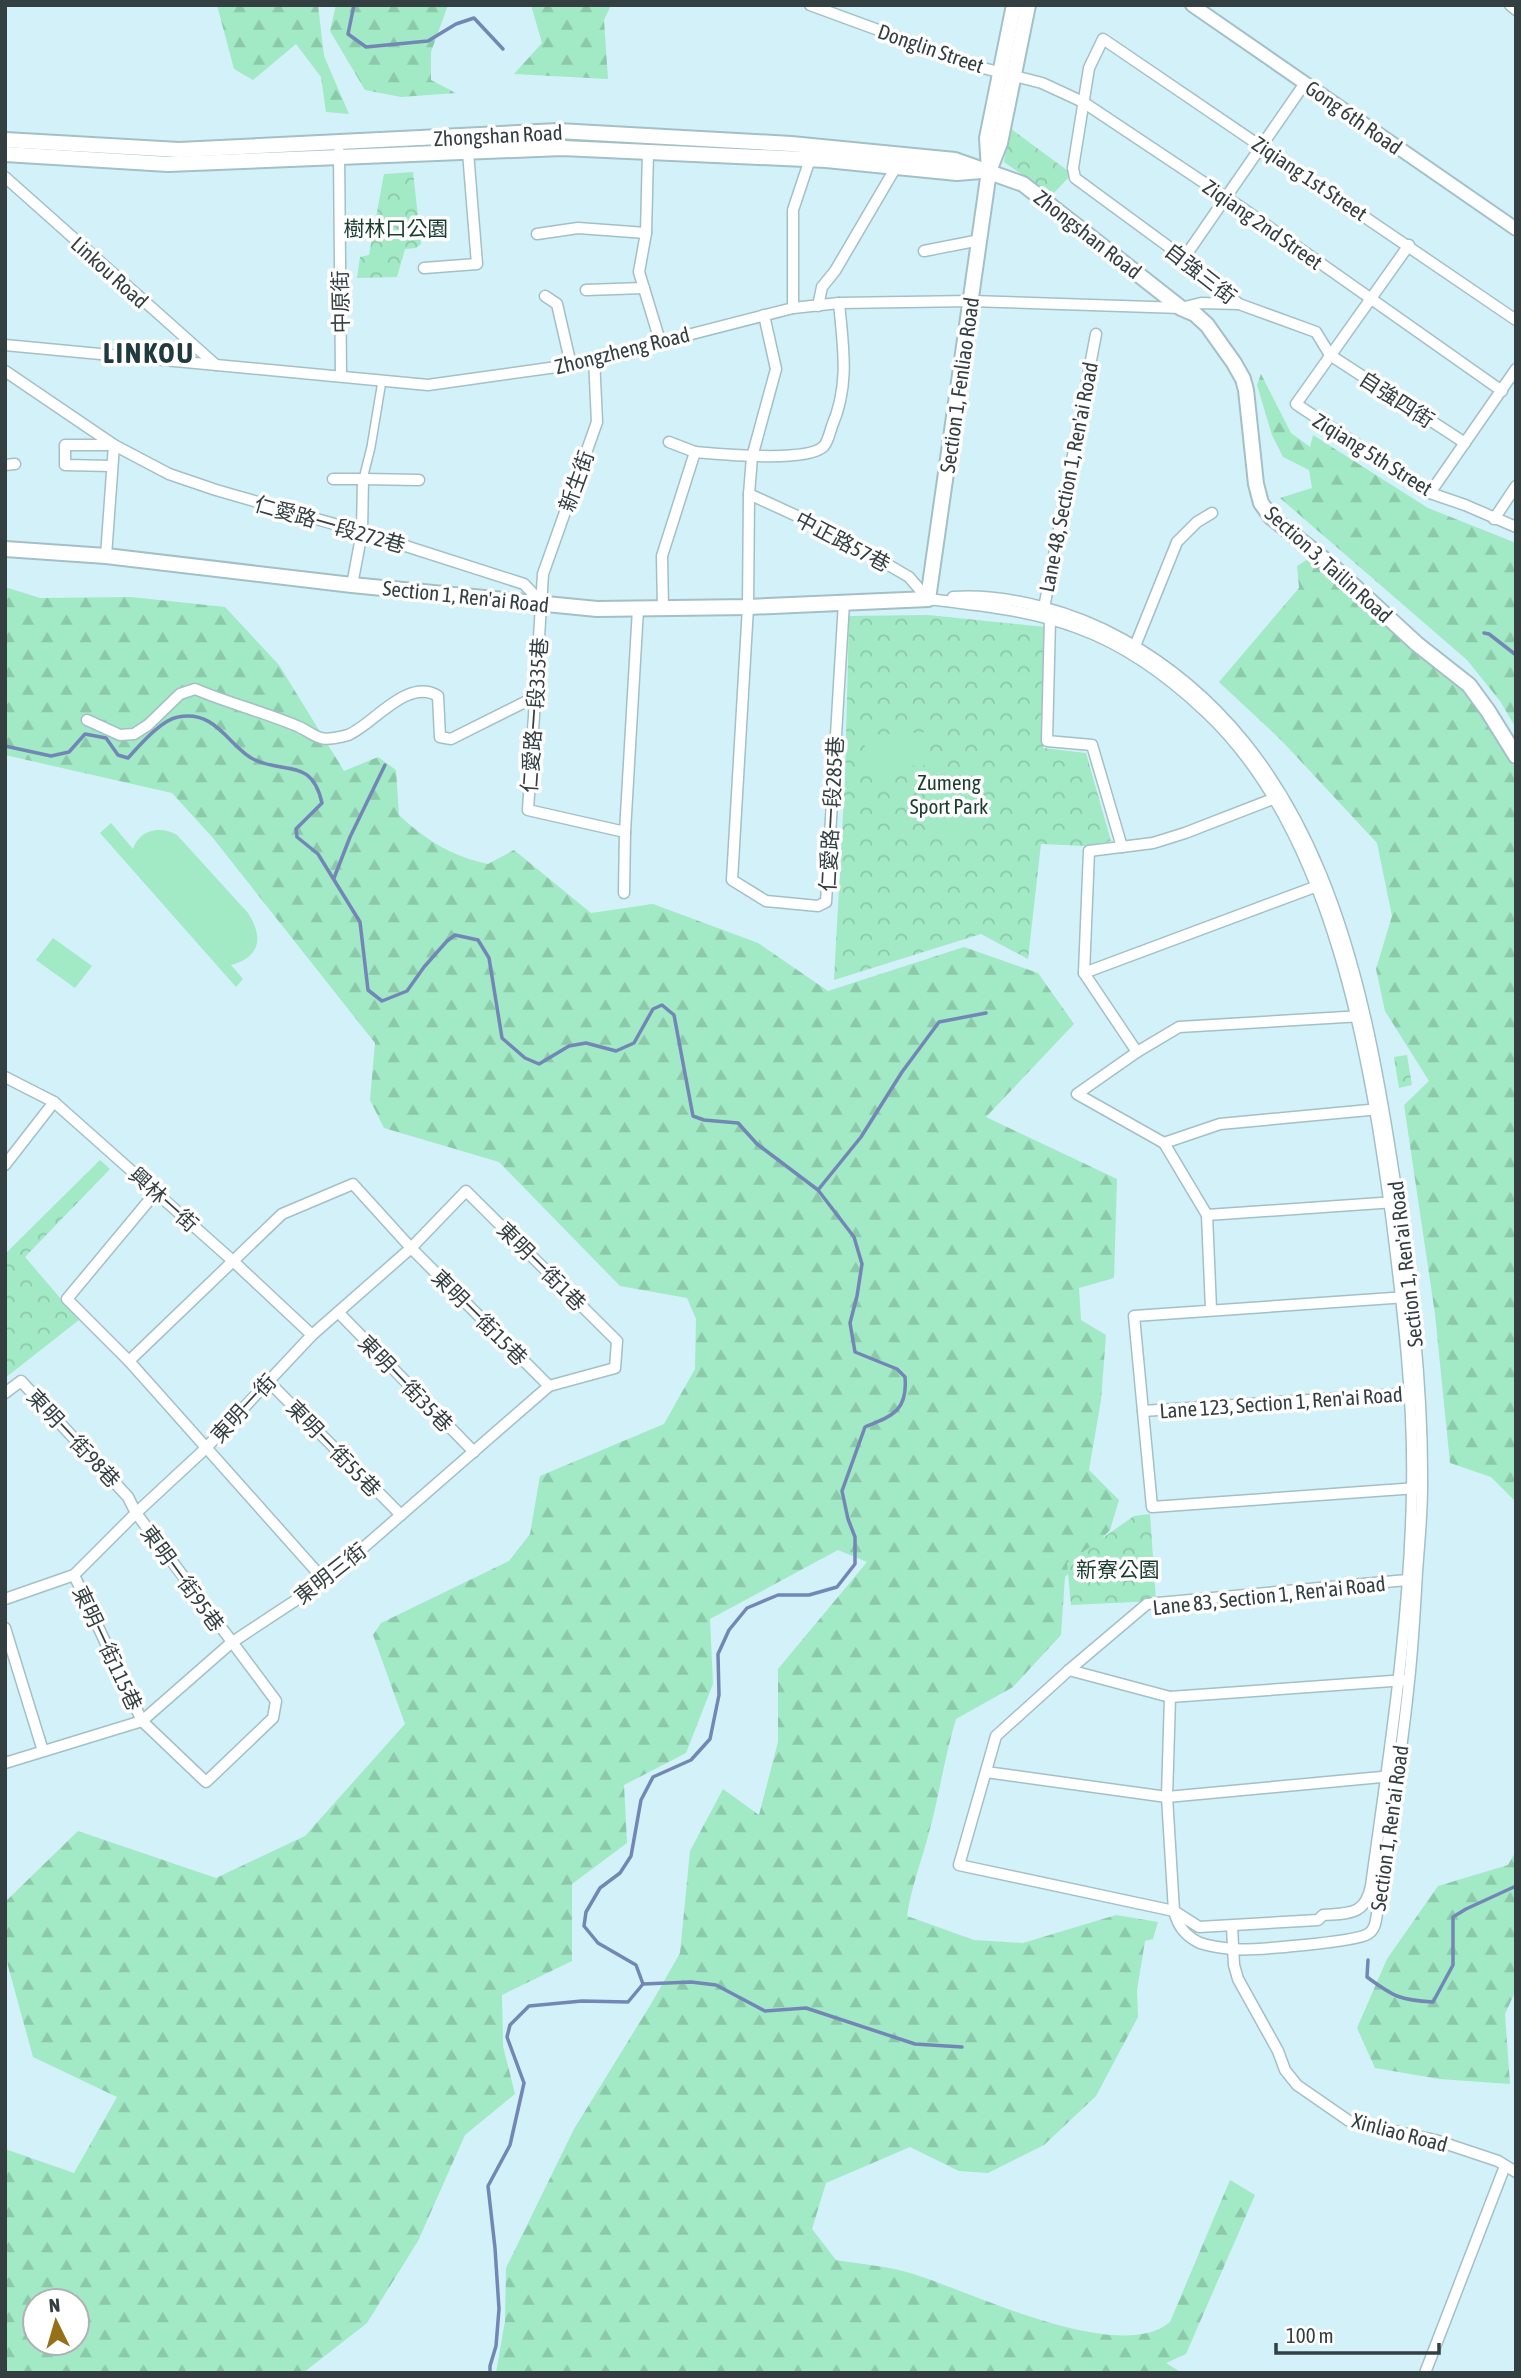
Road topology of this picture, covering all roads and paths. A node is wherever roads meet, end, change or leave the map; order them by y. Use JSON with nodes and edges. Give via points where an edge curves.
{"nodes":[{"id":1,"x":810,"y":5,"type":"edge"},
{"id":2,"x":1014,"y":5,"type":"edge"},
{"id":3,"x":1028,"y":5,"type":"edge"},
{"id":4,"x":1192,"y":5,"type":"edge"},
{"id":5,"x":1510,"y":5,"type":"edge"},
{"id":6,"x":1516,"y":9,"type":"edge"},
{"id":7,"x":1008,"y":73,"type":"junction"},
{"id":8,"x":1305,"y":83,"type":"junction"},
{"id":9,"x":1083,"y":102,"type":"junction"},
{"id":10,"x":5,"y":140,"type":"edge"},
{"id":11,"x":1262,"y":145,"type":"junction"},
{"id":12,"x":338,"y":150,"type":"junction"},
{"id":13,"x":468,"y":152,"type":"junction"},
{"id":14,"x":648,"y":152,"type":"junction"},
{"id":15,"x":5,"y":154,"type":"edge"},
{"id":16,"x":810,"y":159,"type":"junction"},
{"id":17,"x":896,"y":167,"type":"junction"},
{"id":18,"x":989,"y":171,"type":"junction"},
{"id":19,"x":5,"y":177,"type":"edge"},
{"id":20,"x":1226,"y":198,"type":"junction"},
{"id":21,"x":1516,"y":229,"type":"edge"},
{"id":22,"x":646,"y":233,"type":"junction"},
{"id":23,"x":537,"y":234,"type":"dead end"},
{"id":24,"x":980,"y":240,"type":"junction"},
{"id":25,"x":1409,"y":245,"type":"junction"},
{"id":26,"x":924,"y":251,"type":"dead end"},
{"id":27,"x":1184,"y":258,"type":"junction"},
{"id":28,"x":424,"y":268,"type":"dead end"},
{"id":29,"x":644,"y":288,"type":"junction"},
{"id":30,"x":586,"y":290,"type":"dead end"},
{"id":31,"x":545,"y":296,"type":"dead end"},
{"id":32,"x":1370,"y":299,"type":"junction"},
{"id":33,"x":971,"y":301,"type":"junction"},
{"id":34,"x":839,"y":303,"type":"junction"},
{"id":35,"x":1238,"y":304,"type":"junction"},
{"id":36,"x":818,"y":306,"type":"junction"},
{"id":37,"x":1181,"y":307,"type":"junction"},
{"id":38,"x":793,"y":308,"type":"junction"},
{"id":39,"x":764,"y":316,"type":"junction"},
{"id":40,"x":1516,"y":320,"type":"edge"},
{"id":41,"x":1096,"y":334,"type":"dead end"},
{"id":42,"x":660,"y":341,"type":"junction"},
{"id":43,"x":5,"y":345,"type":"edge"},
{"id":44,"x":1330,"y":355,"type":"junction"},
{"id":45,"x":594,"y":358,"type":"junction"},
{"id":46,"x":217,"y":365,"type":"junction"},
{"id":47,"x":571,"y":365,"type":"junction"},
{"id":48,"x":1516,"y":369,"type":"edge"},
{"id":49,"x":5,"y":372,"type":"edge"},
{"id":50,"x":341,"y":376,"type":"junction"},
{"id":51,"x":382,"y":381,"type":"junction"},
{"id":52,"x":1502,"y":391,"type":"junction"},
{"id":53,"x":669,"y":442,"type":"dead end"},
{"id":54,"x":1465,"y":443,"type":"junction"},
{"id":55,"x":114,"y":445,"type":"junction"},
{"id":56,"x":695,"y":452,"type":"junction"},
{"id":57,"x":752,"y":457,"type":"junction"},
{"id":58,"x":112,"y":466,"type":"junction"},
{"id":59,"x":333,"y":479,"type":"dead end"},
{"id":60,"x":363,"y":479,"type":"junction"},
{"id":61,"x":419,"y":480,"type":"dead end"},
{"id":62,"x":1516,"y":486,"type":"edge"},
{"id":63,"x":1430,"y":493,"type":"junction"},
{"id":64,"x":749,"y":494,"type":"junction"},
{"id":65,"x":1212,"y":513,"type":"dead end"},
{"id":66,"x":1494,"y":519,"type":"junction"},
{"id":67,"x":1516,"y":527,"type":"edge"},
{"id":68,"x":362,"y":532,"type":"junction"},
{"id":69,"x":5,"y":549,"type":"edge"},
{"id":70,"x":106,"y":556,"type":"junction"},
{"id":71,"x":352,"y":585,"type":"junction"},
{"id":72,"x":928,"y":599,"type":"junction"},
{"id":73,"x":844,"y":602,"type":"junction"},
{"id":74,"x":542,"y":603,"type":"junction"},
{"id":75,"x":748,"y":607,"type":"junction"},
{"id":76,"x":1044,"y":608,"type":"junction"},
{"id":77,"x":638,"y":609,"type":"junction"},
{"id":78,"x":663,"y":609,"type":"junction"},
{"id":79,"x":1050,"y":619,"type":"junction"},
{"id":80,"x":1135,"y":646,"type":"junction"},
{"id":81,"x":534,"y":697,"type":"junction"},
{"id":82,"x":87,"y":720,"type":"dead end"},
{"id":83,"x":1516,"y":756,"type":"edge"},
{"id":84,"x":1278,"y":797,"type":"junction"},
{"id":85,"x":625,"y":832,"type":"junction"},
{"id":86,"x":1122,"y":847,"type":"junction"},
{"id":87,"x":1320,"y":885,"type":"junction"},
{"id":88,"x":624,"y":892,"type":"dead end"},
{"id":89,"x":1084,"y":973,"type":"junction"},
{"id":90,"x":1361,"y":1016,"type":"junction"},
{"id":91,"x":1137,"y":1052,"type":"junction"},
{"id":92,"x":5,"y":1077,"type":"edge"},
{"id":93,"x":54,"y":1102,"type":"junction"},
{"id":94,"x":1380,"y":1109,"type":"junction"},
{"id":95,"x":1164,"y":1143,"type":"junction"},
{"id":96,"x":5,"y":1165,"type":"edge"},
{"id":97,"x":466,"y":1191,"type":"joint"},
{"id":98,"x":156,"y":1192,"type":"junction"},
{"id":99,"x":1394,"y":1202,"type":"junction"},
{"id":100,"x":1208,"y":1215,"type":"junction"},
{"id":101,"x":411,"y":1248,"type":"junction"},
{"id":102,"x":233,"y":1261,"type":"junction"},
{"id":103,"x":1406,"y":1297,"type":"junction"},
{"id":104,"x":1212,"y":1309,"type":"junction"},
{"id":105,"x":339,"y":1314,"type":"junction"},
{"id":106,"x":312,"y":1335,"type":"junction"},
{"id":107,"x":618,"y":1341,"type":"joint"},
{"id":108,"x":128,"y":1361,"type":"junction"},
{"id":109,"x":268,"y":1381,"type":"junction"},
{"id":110,"x":549,"y":1386,"type":"junction"},
{"id":111,"x":5,"y":1393,"type":"edge"},
{"id":112,"x":1414,"y":1393,"type":"junction"},
{"id":113,"x":1143,"y":1411,"type":"junction"},
{"id":114,"x":205,"y":1449,"type":"junction"},
{"id":115,"x":474,"y":1452,"type":"junction"},
{"id":116,"x":1417,"y":1488,"type":"junction"},
{"id":117,"x":136,"y":1513,"type":"junction"},
{"id":118,"x":401,"y":1516,"type":"junction"},
{"id":119,"x":74,"y":1575,"type":"junction"},
{"id":120,"x":1412,"y":1580,"type":"junction"},
{"id":121,"x":325,"y":1581,"type":"junction"},
{"id":122,"x":5,"y":1599,"type":"edge"},
{"id":123,"x":5,"y":1628,"type":"edge"},
{"id":124,"x":231,"y":1643,"type":"junction"},
{"id":125,"x":1069,"y":1670,"type":"junction"},
{"id":126,"x":1405,"y":1680,"type":"junction"},
{"id":127,"x":1170,"y":1697,"type":"junction"},
{"id":128,"x":142,"y":1721,"type":"junction"},
{"id":129,"x":43,"y":1751,"type":"junction"},
{"id":130,"x":5,"y":1763,"type":"edge"},
{"id":131,"x":986,"y":1772,"type":"junction"},
{"id":132,"x":1391,"y":1776,"type":"junction"},
{"id":133,"x":1167,"y":1797,"type":"junction"},
{"id":134,"x":1174,"y":1910,"type":"junction"},
{"id":135,"x":1232,"y":1926,"type":"junction"},
{"id":136,"x":1234,"y":1949,"type":"junction"},
{"id":137,"x":1505,"y":2166,"type":"junction"},
{"id":138,"x":1516,"y":2172,"type":"edge"},
{"id":139,"x":1425,"y":2373,"type":"edge"}],
"edges":[{"from":1,"to":7,"type":"street","name":"Donglin Street","via":[[968,63]]},
{"from":2,"to":7,"type":"main road","name":"Section 1, Fenliao Road"},
{"from":3,"to":7,"type":"main road","name":"Section 1, Fenliao Road"},
{"from":4,"to":8,"type":"street","name":"Gong 6th Road"},
{"from":5,"to":6,"type":"street"},
{"from":7,"to":9,"type":"street","name":"Ziqiang 2nd Street"},
{"from":7,"to":18,"type":"main road","name":"Section 1, Fenliao Road","via":[[1000,143]]},
{"from":8,"to":11,"type":"street"},
{"from":8,"to":21,"type":"street","name":"Gong 6th Road"},
{"from":9,"to":11,"type":"street","name":"Ziqiang 1st Street","via":[[1089,68],[1103,38]]},
{"from":9,"to":20,"type":"street","name":"Ziqiang 2nd Street"},
{"from":9,"to":27,"type":"street","name":"自強三街","via":[[1075,178]]},
{"from":10,"to":12,"type":"main road","name":"Zhongshan Road","via":[[178,150]]},
{"from":11,"to":20,"type":"street"},
{"from":11,"to":25,"type":"street","name":"Ziqiang 1st Street"},
{"from":12,"to":13,"type":"main road","name":"Zhongshan Road"},
{"from":12,"to":15,"type":"main road","name":"Zhongshan Road","via":[[168,164]]},
{"from":12,"to":18,"type":"main road","name":"Zhongshan Road","via":[[558,131],[904,154],[955,160]]},
{"from":12,"to":50,"type":"street","name":"中原街"},
{"from":13,"to":14,"type":"main road","name":"Zhongshan Road","via":[[562,148]]},
{"from":13,"to":28,"type":"street","via":[[477,264]]},
{"from":14,"to":16,"type":"main road","name":"Zhongshan Road"},
{"from":14,"to":22,"type":"street"},
{"from":16,"to":17,"type":"main road","name":"Zhongshan Road"},
{"from":16,"to":38,"type":"street","via":[[793,210]]},
{"from":17,"to":18,"type":"main road","name":"Zhongshan Road"},
{"from":17,"to":36,"type":"street","via":[[822,287]]},
{"from":18,"to":24,"type":"main road","name":"Section 1, Fenliao Road"},
{"from":18,"to":37,"type":"main road","name":"Zhongshan Road","via":[[1023,184]]},
{"from":19,"to":46,"type":"street","name":"Linkou Road"},
{"from":20,"to":27,"type":"street"},
{"from":20,"to":32,"type":"street","name":"Ziqiang 2nd Street"},
{"from":22,"to":23,"type":"street","via":[[578,228]]},
{"from":22,"to":29,"type":"street","via":[[639,272]]},
{"from":24,"to":26,"type":"street"},
{"from":24,"to":33,"type":"main road","name":"Section 1, Fenliao Road"},
{"from":25,"to":32,"type":"street","name":"Ziqiang 5th Street"},
{"from":25,"to":40,"type":"street","name":"Ziqiang 1st Street"},
{"from":27,"to":35,"type":"street","name":"自強三街"},
{"from":29,"to":30,"type":"street"},
{"from":29,"to":42,"type":"street"},
{"from":31,"to":47,"type":"street","via":[[557,304]]},
{"from":32,"to":44,"type":"street","name":"Ziqiang 5th Street"},
{"from":32,"to":52,"type":"street","name":"Ziqiang 2nd Street"},
{"from":33,"to":34,"type":"street","name":"Zhongzheng Road"},
{"from":33,"to":37,"type":"street","name":"Zhongzheng Road"},
{"from":33,"to":72,"type":"main road","name":"Section 1, Fenliao Road"},
{"from":34,"to":36,"type":"street","name":"Zhongzheng Road"},
{"from":34,"to":57,"type":"street","via":[[845,370],[841,406],[824,445],[814,452]]},
{"from":35,"to":37,"type":"street","name":"Zhongzheng Road"},
{"from":35,"to":44,"type":"street","name":"自強三街","via":[[1317,332]]},
{"from":36,"to":38,"type":"street","name":"Zhongzheng Road"},
{"from":37,"to":83,"type":"main road","name":"Section 3, Tailin Road","via":[[1207,325],[1242,379],[1256,484],[1271,517],[1469,685]]},
{"from":38,"to":39,"type":"street","name":"Zhongzheng Road"},
{"from":39,"to":42,"type":"street","name":"Zhongzheng Road"},
{"from":39,"to":57,"type":"street","via":[[776,369]]},
{"from":41,"to":76,"type":"street","name":"Lane 48, Section 1, Ren'ai Road"},
{"from":42,"to":45,"type":"street","name":"Zhongzheng Road"},
{"from":43,"to":46,"type":"street","name":"Zhongzheng Road"},
{"from":44,"to":54,"type":"street","name":"自強四街"},
{"from":44,"to":63,"type":"street","name":"Ziqiang 5th Street","via":[[1296,404]]},
{"from":45,"to":47,"type":"street","name":"Zhongzheng Road"},
{"from":45,"to":74,"type":"street","name":"新生街","via":[[597,422],[543,574]]},
{"from":46,"to":50,"type":"street","name":"Zhongzheng Road"},
{"from":47,"to":51,"type":"street","name":"Zhongzheng Road","via":[[428,385]]},
{"from":48,"to":52,"type":"street"},
{"from":49,"to":55,"type":"street","name":"仁愛路一段272巷"},
{"from":50,"to":51,"type":"street","name":"Zhongzheng Road"},
{"from":51,"to":60,"type":"street"},
{"from":52,"to":54,"type":"street"},
{"from":53,"to":56,"type":"street"},
{"from":54,"to":63,"type":"street"},
{"from":55,"to":58,"type":"street"},
{"from":55,"to":58,"type":"street","via":[[65,445],[65,465]]},
{"from":55,"to":68,"type":"street","name":"仁愛路一段272巷","via":[[169,474]]},
{"from":56,"to":57,"type":"street"},
{"from":56,"to":78,"type":"street","via":[[662,556]]},
{"from":57,"to":64,"type":"street"},
{"from":58,"to":70,"type":"street"},
{"from":59,"to":60,"type":"street"},
{"from":60,"to":61,"type":"street"},
{"from":60,"to":68,"type":"street"},
{"from":62,"to":66,"type":"street"},
{"from":63,"to":66,"type":"street","name":"Ziqiang 5th Street"},
{"from":64,"to":72,"type":"street","name":"中正路57巷","via":[[834,533],[887,564],[909,577]]},
{"from":64,"to":75,"type":"street"},
{"from":65,"to":80,"type":"street","via":[[1177,542]]},
{"from":66,"to":67,"type":"street","name":"Ziqiang 5th Street"},
{"from":68,"to":71,"type":"street"},
{"from":68,"to":74,"type":"street","name":"仁愛路一段272巷","via":[[524,584]]},
{"from":69,"to":70,"type":"main road","name":"Section 1, Ren'ai Road"},
{"from":70,"to":71,"type":"main road","name":"Section 1, Ren'ai Road"},
{"from":71,"to":74,"type":"main road","name":"Section 1, Ren'ai Road"},
{"from":72,"to":73,"type":"main road","name":"Section 1, Ren'ai Road"},
{"from":72,"to":76,"type":"street","name":"Section 1, Ren'ai Road","via":[[995,599]]},
{"from":72,"to":79,"type":"street","name":"Section 1, Ren'ai Road"},
{"from":73,"to":75,"type":"main road","name":"Section 1, Ren'ai Road"},
{"from":73,"to":75,"type":"street","name":"仁愛路一段285巷","via":[[826,902],[818,906],[766,901],[732,880]]},
{"from":74,"to":77,"type":"main road","name":"Section 1, Ren'ai Road"},
{"from":74,"to":81,"type":"street","name":"仁愛路一段335巷"},
{"from":75,"to":78,"type":"main road","name":"Section 1, Ren'ai Road"},
{"from":76,"to":79,"type":"street","name":"Lane 48, Section 1, Ren'ai Road"},
{"from":76,"to":80,"type":"street","name":"Section 1, Ren'ai Road","via":[[1076,617]]},
{"from":77,"to":78,"type":"main road","name":"Section 1, Ren'ai Road"},
{"from":77,"to":85,"type":"street"},
{"from":79,"to":84,"type":"street","name":"Section 1, Ren'ai Road","via":[[1117,646],[1181,690],[1229,735]]},
{"from":79,"to":86,"type":"street","via":[[1047,741],[1091,745]]},
{"from":80,"to":84,"type":"street","name":"Section 1, Ren'ai Road","via":[[1220,713],[1251,749]]},
{"from":81,"to":82,"type":"street","via":[[451,738],[440,737],[438,696],[432,692],[415,692],[348,735],[323,739],[195,689],[180,694],[134,734],[120,735]]},
{"from":81,"to":85,"type":"street","name":"仁愛路一段335巷","via":[[528,810]]},
{"from":84,"to":86,"type":"street","via":[[1185,833]]},
{"from":84,"to":87,"type":"street","name":"Section 1, Ren'ai Road"},
{"from":85,"to":88,"type":"street"},
{"from":86,"to":89,"type":"street","via":[[1089,851]]},
{"from":87,"to":89,"type":"street"},
{"from":87,"to":90,"type":"street","name":"Section 1, Ren'ai Road","via":[[1344,937]]},
{"from":89,"to":91,"type":"street"},
{"from":90,"to":91,"type":"street","via":[[1179,1027]]},
{"from":90,"to":94,"type":"street","name":"Section 1, Ren'ai Road"},
{"from":91,"to":95,"type":"street","via":[[1077,1094]]},
{"from":92,"to":93,"type":"street","name":"興林一街"},
{"from":93,"to":96,"type":"street"},
{"from":93,"to":98,"type":"street","name":"興林一街"},
{"from":94,"to":95,"type":"street","via":[[1220,1124]]},
{"from":94,"to":99,"type":"street","name":"Section 1, Ren'ai Road"},
{"from":95,"to":100,"type":"street"},
{"from":97,"to":101,"type":"street","name":"東明一街"},
{"from":97,"to":107,"type":"street","name":"東明一街1巷"},
{"from":98,"to":102,"type":"street","name":"興林一街"},
{"from":98,"to":108,"type":"street","via":[[67,1299]]},
{"from":99,"to":100,"type":"street"},
{"from":99,"to":103,"type":"street","name":"Section 1, Ren'ai Road"},
{"from":100,"to":104,"type":"street"},
{"from":101,"to":102,"type":"street","name":"東明一街15巷","via":[[353,1184],[282,1214]]},
{"from":101,"to":105,"type":"street","name":"東明一街"},
{"from":101,"to":110,"type":"street","name":"東明一街15巷"},
{"from":102,"to":106,"type":"street","name":"興林一街"},
{"from":102,"to":108,"type":"street"},
{"from":103,"to":104,"type":"street"},
{"from":103,"to":112,"type":"street","name":"Section 1, Ren'ai Road"},
{"from":104,"to":113,"type":"street","via":[[1135,1316]]},
{"from":105,"to":106,"type":"street","name":"東明一街"},
{"from":105,"to":115,"type":"street","name":"東明一街35巷"},
{"from":106,"to":109,"type":"street","name":"東明一街"},
{"from":107,"to":110,"type":"street","name":"東明三街","via":[[615,1368]]},
{"from":108,"to":114,"type":"street"},
{"from":109,"to":114,"type":"street","name":"東明一街"},
{"from":109,"to":118,"type":"street","name":"東明一街55巷"},
{"from":110,"to":115,"type":"street","name":"東明三街"},
{"from":111,"to":117,"type":"street","name":"東明一街98巷","via":[[21,1381],[128,1497]]},
{"from":112,"to":113,"type":"street","name":"Lane 123, Section 1, Ren'ai Road"},
{"from":112,"to":116,"type":"street","name":"Section 1, Ren'ai Road"},
{"from":113,"to":116,"type":"street","via":[[1152,1507]]},
{"from":114,"to":117,"type":"street","name":"東明一街"},
{"from":114,"to":121,"type":"street"},
{"from":115,"to":118,"type":"street","name":"東明三街"},
{"from":116,"to":120,"type":"street","name":"Section 1, Ren'ai Road"},
{"from":117,"to":119,"type":"street","name":"東明一街"},
{"from":117,"to":124,"type":"street","name":"東明一街95巷"},
{"from":118,"to":121,"type":"street","name":"東明三街"},
{"from":119,"to":122,"type":"street","name":"東明一街"},
{"from":119,"to":128,"type":"street","name":"東明一街115巷"},
{"from":120,"to":125,"type":"street","name":"Lane 83, Section 1, Ren'ai Road","via":[[1147,1604]]},
{"from":120,"to":126,"type":"street","name":"Section 1, Ren'ai Road"},
{"from":121,"to":124,"type":"street","name":"東明三街"},
{"from":123,"to":129,"type":"street"},
{"from":124,"to":128,"type":"street","name":"東明三街"},
{"from":124,"to":128,"type":"street","name":"東明一街95巷","via":[[276,1701],[273,1718],[206,1782]]},
{"from":125,"to":127,"type":"street"},
{"from":125,"to":131,"type":"street","name":"Lane 83, Section 1, Ren'ai Road","via":[[996,1736]]},
{"from":126,"to":127,"type":"street"},
{"from":126,"to":132,"type":"street","name":"Section 1, Ren'ai Road"},
{"from":127,"to":133,"type":"street"},
{"from":128,"to":129,"type":"street","name":"東明三街"},
{"from":129,"to":130,"type":"street","name":"東明三街"},
{"from":131,"to":133,"type":"street"},
{"from":131,"to":134,"type":"street","name":"Lane 83, Section 1, Ren'ai Road","via":[[959,1866]]},
{"from":132,"to":133,"type":"street"},
{"from":132,"to":135,"type":"street","name":"Section 1, Ren'ai Road","via":[[1370,1893],[1361,1908],[1318,1920]]},
{"from":132,"to":136,"type":"street","name":"Section 1, Ren'ai Road","via":[[1374,1928],[1345,1940]]},
{"from":133,"to":134,"type":"street"},
{"from":134,"to":135,"type":"street","name":"Section 1, Ren'ai Road","via":[[1199,1927]]},
{"from":134,"to":136,"type":"street","name":"Section 1, Ren'ai Road","via":[[1179,1926],[1190,1937],[1202,1944]]},
{"from":135,"to":136,"type":"street","name":"Xinliao Road"},
{"from":136,"to":137,"type":"street","name":"Xinliao Road","via":[[1238,1979],[1297,2085],[1349,2121],[1435,2140]]},
{"from":137,"to":138,"type":"street","name":"Xinliao Road"},
{"from":137,"to":139,"type":"street"}]}
